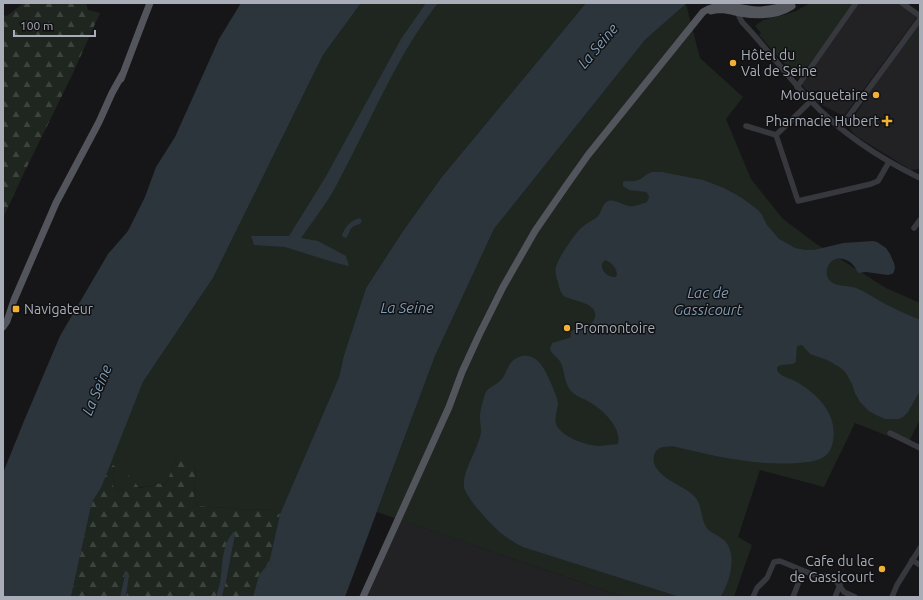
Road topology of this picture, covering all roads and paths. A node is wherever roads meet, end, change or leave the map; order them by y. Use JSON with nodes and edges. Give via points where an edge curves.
{"nodes":[{"id":1,"x":150,"y":3,"type":"edge"},
{"id":2,"x":791,"y":3,"type":"edge"},
{"id":3,"x":796,"y":3,"type":"edge"},
{"id":4,"x":856,"y":3,"type":"edge"},
{"id":5,"x":902,"y":3,"type":"edge"},
{"id":6,"x":743,"y":10,"type":"junction"},
{"id":7,"x":754,"y":15,"type":"junction"},
{"id":8,"x":920,"y":16,"type":"edge"},
{"id":9,"x":920,"y":19,"type":"edge"},
{"id":10,"x":746,"y":25,"type":"junction"},
{"id":11,"x":797,"y":87,"type":"junction"},
{"id":12,"x":811,"y":101,"type":"junction"},
{"id":13,"x":746,"y":126,"type":"dead end"},
{"id":14,"x":840,"y":128,"type":"junction"},
{"id":15,"x":776,"y":135,"type":"junction"},
{"id":16,"x":889,"y":162,"type":"junction"},
{"id":17,"x":920,"y":177,"type":"edge"},
{"id":18,"x":920,"y":220,"type":"edge"},
{"id":19,"x":914,"y":228,"type":"dead end"},
{"id":20,"x":3,"y":326,"type":"edge"},
{"id":21,"x":890,"y":433,"type":"dead end"},
{"id":22,"x":920,"y":448,"type":"edge"},
{"id":23,"x":920,"y":548,"type":"edge"},
{"id":24,"x":912,"y":560,"type":"junction"},
{"id":25,"x":920,"y":565,"type":"edge"},
{"id":26,"x":803,"y":571,"type":"junction"},
{"id":27,"x":840,"y":585,"type":"junction"},
{"id":28,"x":363,"y":597,"type":"edge"},
{"id":29,"x":753,"y":597,"type":"edge"},
{"id":30,"x":793,"y":597,"type":"edge"},
{"id":31,"x":835,"y":597,"type":"edge"},
{"id":32,"x":855,"y":597,"type":"edge"},
{"id":33,"x":892,"y":597,"type":"edge"}],
"edges":[{"from":1,"to":20,"type":"main road","via":[[122,74],[56,203]]},
{"from":2,"to":6,"type":"main road","via":[[766,9]]},
{"from":3,"to":7,"type":"main road","via":[[786,10]]},
{"from":4,"to":11,"type":"street"},
{"from":5,"to":8,"type":"street"},
{"from":6,"to":7,"type":"main road"},
{"from":6,"to":10,"type":"street","via":[[740,20]]},
{"from":6,"to":28,"type":"main road","via":[[724,4],[715,5],[703,12],[588,155],[536,231],[503,287],[479,335]]},
{"from":7,"to":10,"type":"street"},
{"from":9,"to":14,"type":"street"},
{"from":10,"to":11,"type":"street"},
{"from":11,"to":12,"type":"street"},
{"from":12,"to":14,"type":"street"},
{"from":12,"to":15,"type":"street"},
{"from":13,"to":15,"type":"street"},
{"from":14,"to":16,"type":"street"},
{"from":15,"to":16,"type":"street","via":[[798,201],[871,184],[878,181]]},
{"from":16,"to":17,"type":"street"},
{"from":18,"to":19,"type":"street"},
{"from":21,"to":22,"type":"street"},
{"from":23,"to":24,"type":"street"},
{"from":24,"to":25,"type":"street"},
{"from":24,"to":33,"type":"street"},
{"from":26,"to":27,"type":"street","via":[[818,577],[825,576]]},
{"from":26,"to":29,"type":"street","via":[[780,561],[774,562],[767,578],[757,588]]},
{"from":26,"to":30,"type":"street"},
{"from":27,"to":31,"type":"street"},
{"from":27,"to":32,"type":"street","via":[[844,592]]}]}
